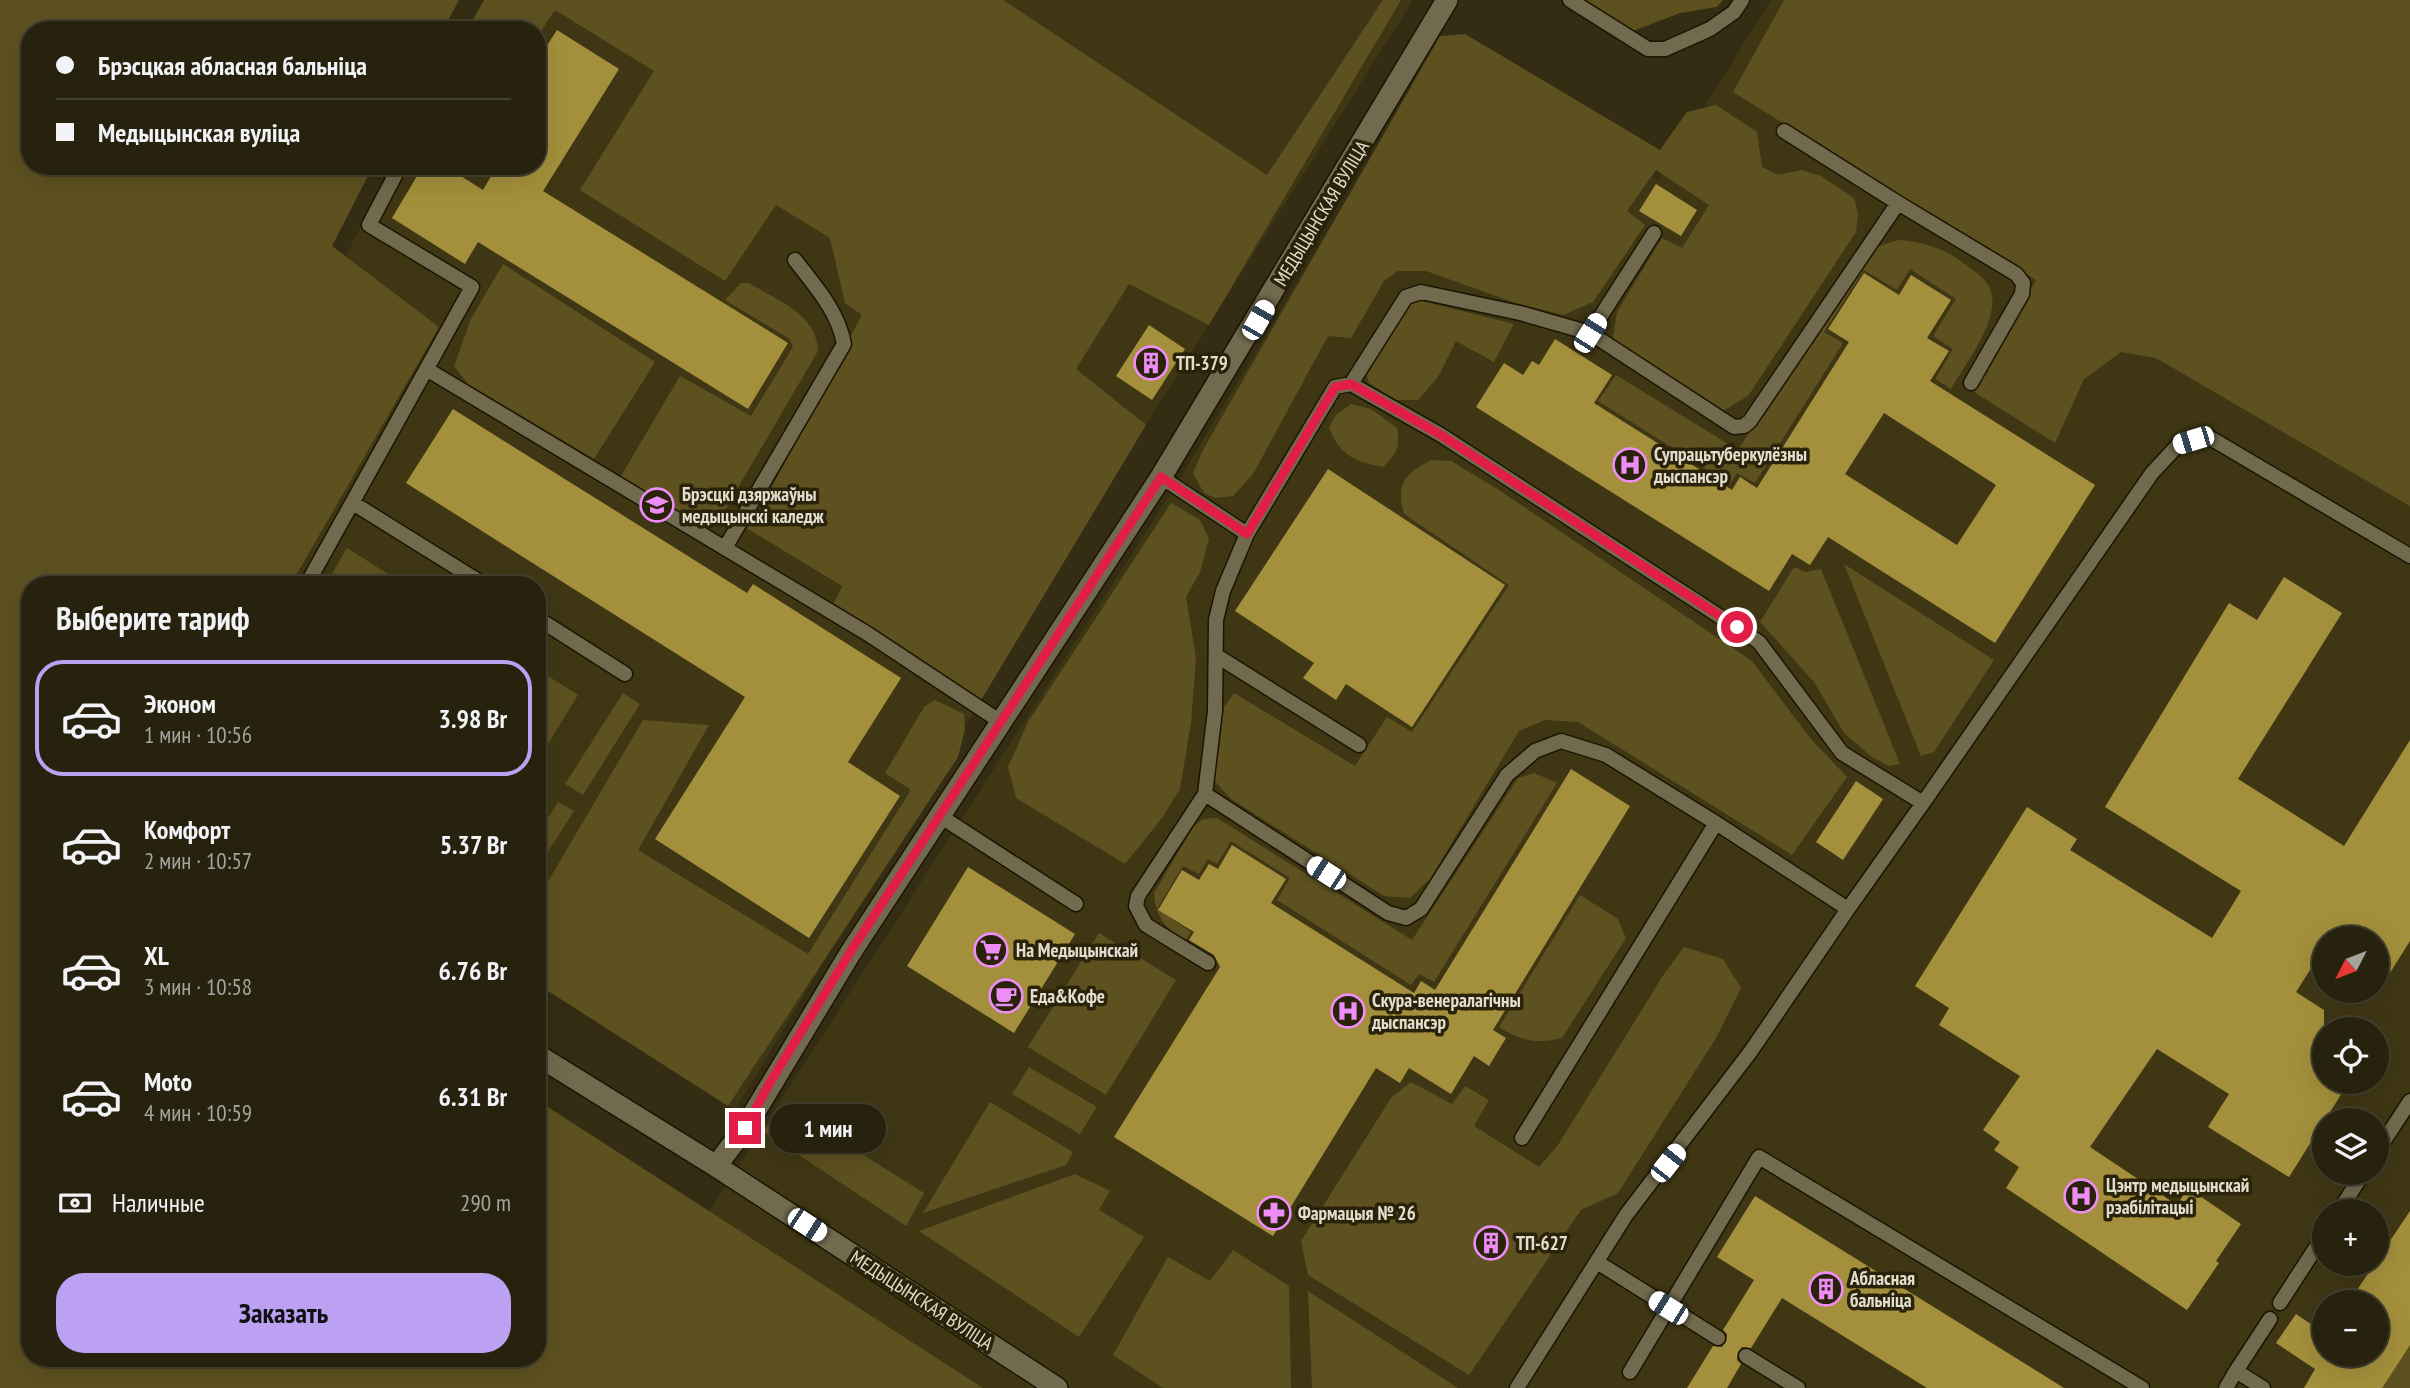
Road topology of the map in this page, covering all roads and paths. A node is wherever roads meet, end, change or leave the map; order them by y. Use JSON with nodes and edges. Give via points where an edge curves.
{"nodes":[{"id":1,"x":1447,"y":0,"type":"edge"},
{"id":2,"x":1570,"y":0,"type":"edge"},
{"id":3,"x":1742,"y":0,"type":"edge"},
{"id":4,"x":1784,"y":131,"type":"dead end"},
{"id":5,"x":396,"y":175,"type":"edge"},
{"id":6,"x":1898,"y":202,"type":"junction"},
{"id":7,"x":1654,"y":233,"type":"dead end"},
{"id":8,"x":795,"y":260,"type":"dead end"},
{"id":9,"x":1590,"y":333,"type":"junction"},
{"id":10,"x":428,"y":370,"type":"junction"},
{"id":11,"x":1971,"y":383,"type":"dead end"},
{"id":12,"x":1351,"y":384,"type":"junction"},
{"id":13,"x":1161,"y":477,"type":"junction"},
{"id":14,"x":353,"y":503,"type":"junction"},
{"id":15,"x":1247,"y":534,"type":"junction"},
{"id":16,"x":724,"y":548,"type":"junction"},
{"id":17,"x":2410,"y":556,"type":"edge"},
{"id":18,"x":312,"y":576,"type":"edge"},
{"id":19,"x":470,"y":576,"type":"edge"},
{"id":20,"x":546,"y":624,"type":"edge"},
{"id":21,"x":1217,"y":656,"type":"junction"},
{"id":22,"x":625,"y":674,"type":"dead end"},
{"id":23,"x":1001,"y":722,"type":"junction"},
{"id":24,"x":1359,"y":745,"type":"dead end"},
{"id":25,"x":1205,"y":794,"type":"junction"},
{"id":26,"x":1923,"y":803,"type":"junction"},
{"id":27,"x":940,"y":816,"type":"junction"},
{"id":28,"x":1716,"y":823,"type":"junction"},
{"id":29,"x":1076,"y":904,"type":"dead end"},
{"id":30,"x":1848,"y":909,"type":"junction"},
{"id":31,"x":1208,"y":963,"type":"dead end"},
{"id":32,"x":546,"y":1061,"type":"edge"},
{"id":33,"x":2410,"y":1101,"type":"edge"},
{"id":34,"x":2389,"y":1133,"type":"edge"},
{"id":35,"x":1522,"y":1138,"type":"dead end"},
{"id":36,"x":716,"y":1166,"type":"junction"},
{"id":37,"x":2312,"y":1254,"type":"edge"},
{"id":38,"x":1597,"y":1262,"type":"junction"},
{"id":39,"x":2280,"y":1303,"type":"dead end"},
{"id":40,"x":1668,"y":1308,"type":"junction"},
{"id":41,"x":2270,"y":1319,"type":"dead end"},
{"id":42,"x":1718,"y":1338,"type":"dead end"},
{"id":43,"x":1746,"y":1356,"type":"dead end"},
{"id":44,"x":2236,"y":1371,"type":"junction"},
{"id":45,"x":1630,"y":1372,"type":"dead end"},
{"id":46,"x":1057,"y":1388,"type":"edge"},
{"id":47,"x":1517,"y":1388,"type":"edge"},
{"id":48,"x":1798,"y":1388,"type":"edge"},
{"id":49,"x":2142,"y":1388,"type":"edge"},
{"id":50,"x":2226,"y":1388,"type":"edge"},
{"id":51,"x":2263,"y":1388,"type":"edge"}],
"edges":[{"from":1,"to":13,"type":"street","name":"МЕДЫЦЫНСКАЯ ВУЛІЦА"},
{"from":2,"to":3,"type":"lane","via":[[1648,49],[1665,49],[1710,29],[1734,12]]},
{"from":4,"to":6,"type":"lane"},
{"from":5,"to":10,"type":"lane","via":[[369,225],[472,287]]},
{"from":6,"to":9,"type":"lane","via":[[1744,426],[1734,427]]},
{"from":6,"to":11,"type":"lane","via":[[2016,274],[2023,283],[2022,294]]},
{"from":7,"to":9,"type":"lane"},
{"from":8,"to":16,"type":"lane","via":[[826,300],[844,344]]},
{"from":9,"to":12,"type":"lane","via":[[1422,292],[1406,297]]},
{"from":10,"to":14,"type":"lane"},
{"from":10,"to":16,"type":"lane"},
{"from":12,"to":15,"type":"lane","via":[[1335,387]]},
{"from":12,"to":26,"type":"lane","via":[[1441,435],[1759,642],[1842,753]]},
{"from":13,"to":15,"type":"lane"},
{"from":13,"to":23,"type":"street","name":"МЕДЫЦЫНСКАЯ ВУЛІЦА"},
{"from":14,"to":18,"type":"lane"},
{"from":14,"to":19,"type":"lane"},
{"from":15,"to":21,"type":"lane","via":[[1223,591],[1216,620]]},
{"from":16,"to":23,"type":"lane","via":[[868,634]]},
{"from":17,"to":26,"type":"lane","via":[[2207,436],[2179,444],[2152,473]]},
{"from":20,"to":22,"type":"lane"},
{"from":21,"to":24,"type":"lane"},
{"from":21,"to":25,"type":"lane"},
{"from":23,"to":27,"type":"street","name":"МЕДЫЦЫНСКАЯ ВУЛІЦА"},
{"from":25,"to":28,"type":"lane","via":[[1388,914],[1406,918],[1421,909],[1507,775],[1535,751],[1561,741],[1606,755]]},
{"from":25,"to":31,"type":"lane","via":[[1136,906],[1146,925]]},
{"from":26,"to":30,"type":"lane"},
{"from":27,"to":29,"type":"lane"},
{"from":27,"to":36,"type":"street","name":"МЕДЫЦЫНСКАЯ ВУЛІЦА","via":[[851,951],[745,1128]]},
{"from":28,"to":30,"type":"lane"},
{"from":28,"to":35,"type":"lane"},
{"from":30,"to":38,"type":"lane","via":[[1751,1051],[1626,1215]]},
{"from":32,"to":36,"type":"street","name":"МЕДЫЦЫНСКАЯ ВУЛІЦА"},
{"from":33,"to":34,"type":"lane"},
{"from":36,"to":46,"type":"street","name":"МЕДЫЦЫНСКАЯ ВУЛІЦА"},
{"from":37,"to":39,"type":"lane"},
{"from":38,"to":40,"type":"lane"},
{"from":38,"to":47,"type":"lane"},
{"from":40,"to":42,"type":"lane"},
{"from":40,"to":45,"type":"lane"},
{"from":40,"to":49,"type":"lane","via":[[1759,1157]]},
{"from":41,"to":44,"type":"lane"},
{"from":43,"to":48,"type":"lane"},
{"from":44,"to":50,"type":"lane"},
{"from":44,"to":51,"type":"lane"}]}
